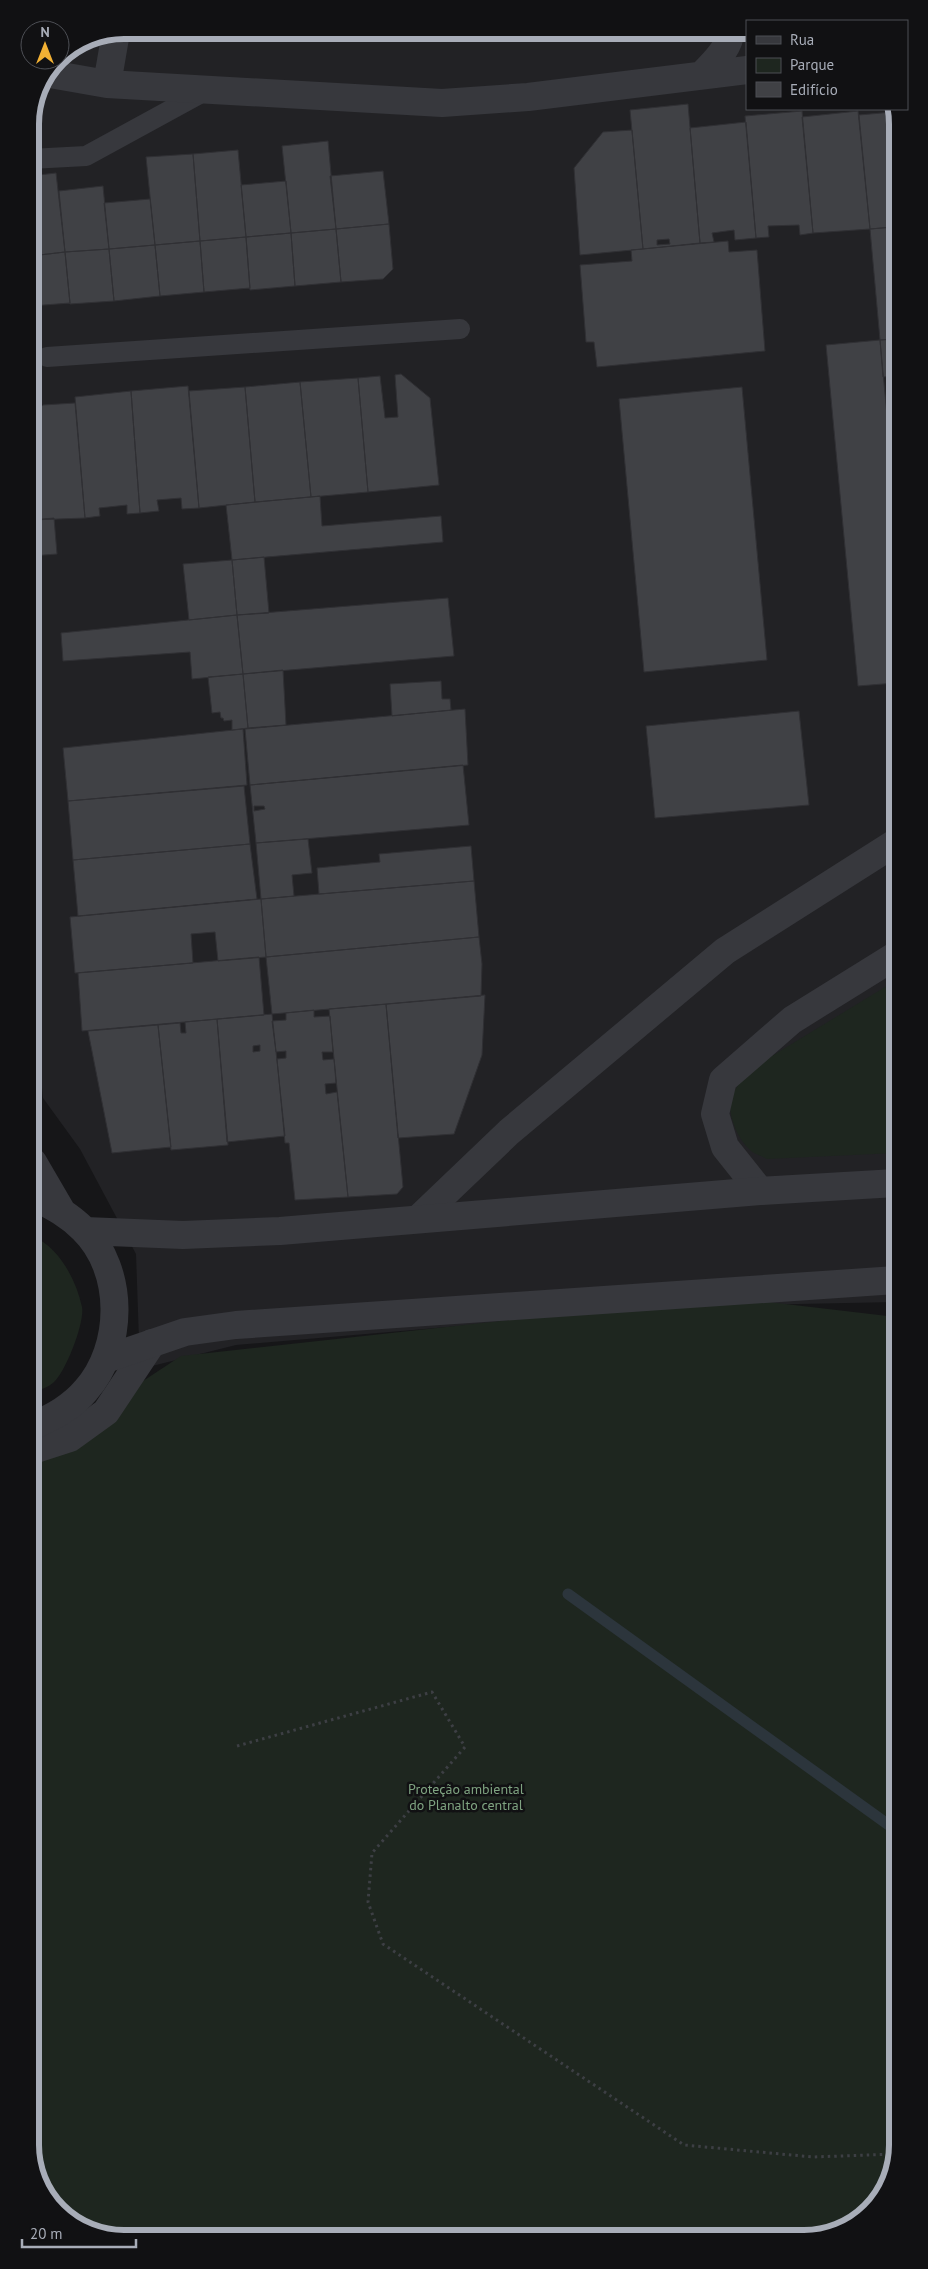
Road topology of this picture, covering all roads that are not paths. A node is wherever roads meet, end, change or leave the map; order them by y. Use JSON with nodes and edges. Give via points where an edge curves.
{"nodes":[{"id":1,"x":115,"y":39,"type":"edge"},
{"id":2,"x":730,"y":39,"type":"edge"},
{"id":3,"x":746,"y":70,"type":"edge"},
{"id":4,"x":703,"y":74,"type":"junction"},
{"id":5,"x":54,"y":75,"type":"edge"},
{"id":6,"x":107,"y":84,"type":"junction"},
{"id":7,"x":205,"y":91,"type":"junction"},
{"id":8,"x":39,"y":159,"type":"edge"},
{"id":9,"x":460,"y":329,"type":"dead end"},
{"id":10,"x":47,"y":357,"type":"dead end"},
{"id":11,"x":889,"y":847,"type":"edge"},
{"id":12,"x":889,"y":960,"type":"edge"},
{"id":13,"x":39,"y":1172,"type":"edge"},
{"id":14,"x":889,"y":1183,"type":"edge"},
{"id":15,"x":760,"y":1191,"type":"junction"},
{"id":16,"x":39,"y":1199,"type":"edge"},
{"id":17,"x":61,"y":1210,"type":"junction"},
{"id":18,"x":418,"y":1219,"type":"junction"},
{"id":19,"x":85,"y":1231,"type":"junction"},
{"id":20,"x":889,"y":1280,"type":"edge"},
{"id":21,"x":152,"y":1343,"type":"junction"},
{"id":22,"x":106,"y":1359,"type":"junction"},
{"id":23,"x":39,"y":1423,"type":"edge"},
{"id":24,"x":39,"y":1448,"type":"edge"}],
"edges":[{"from":1,"to":6,"type":"street"},
{"from":2,"to":4,"type":"street"},
{"from":3,"to":4,"type":"street"},
{"from":4,"to":7,"type":"street","via":[[528,97],[442,103]]},
{"from":5,"to":6,"type":"street"},
{"from":6,"to":7,"type":"street"},
{"from":7,"to":8,"type":"lane","via":[[86,156]]},
{"from":9,"to":10,"type":"lane"},
{"from":11,"to":18,"type":"street","via":[[725,951],[508,1132]]},
{"from":12,"to":15,"type":"street","via":[[792,1020],[723,1080],[715,1114],[725,1146]]},
{"from":13,"to":17,"type":"street"},
{"from":14,"to":15,"type":"street"},
{"from":15,"to":18,"type":"street"},
{"from":16,"to":17,"type":"street"},
{"from":17,"to":19,"type":"street"},
{"from":18,"to":19,"type":"street","via":[[280,1231],[184,1235]]},
{"from":19,"to":22,"type":"street","via":[[104,1259],[114,1292],[114,1326]]},
{"from":20,"to":21,"type":"street","via":[[236,1324],[185,1332]]},
{"from":21,"to":22,"type":"street"},
{"from":21,"to":24,"type":"street","via":[[106,1412],[70,1438]]},
{"from":22,"to":23,"type":"street","via":[[87,1390],[59,1414]]}]}
